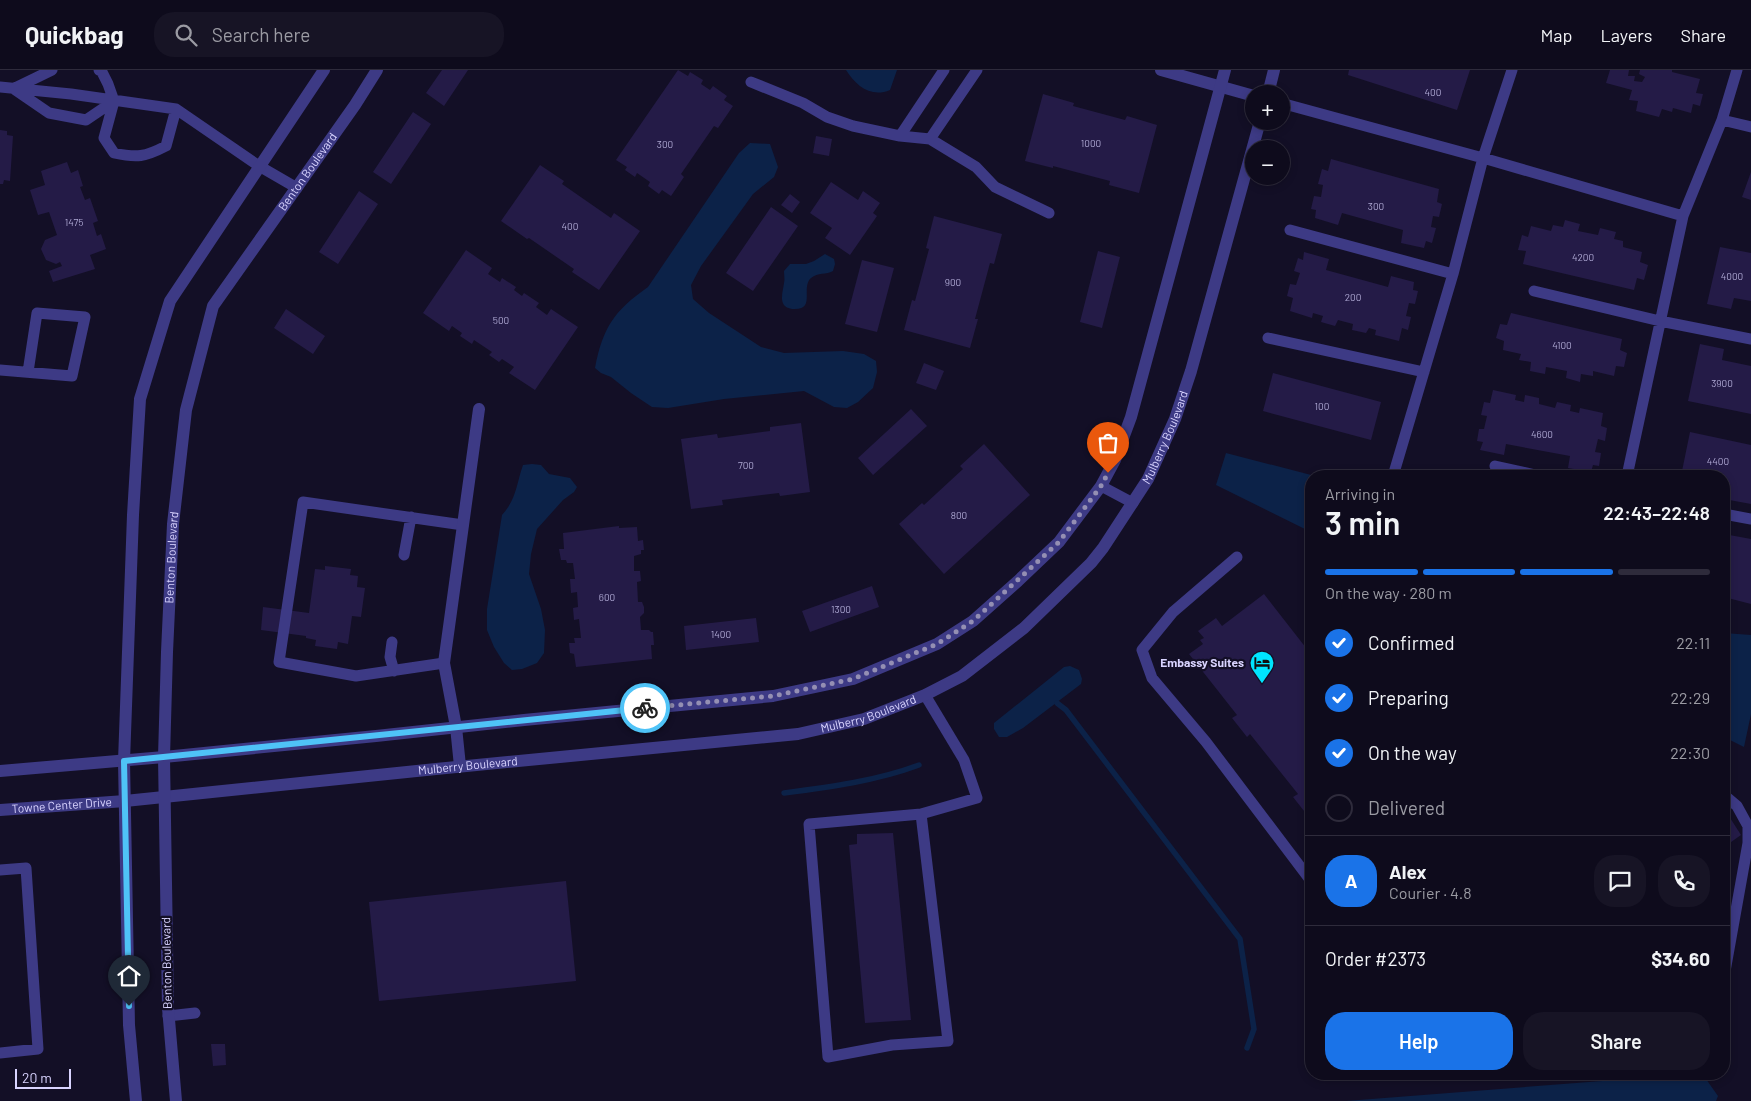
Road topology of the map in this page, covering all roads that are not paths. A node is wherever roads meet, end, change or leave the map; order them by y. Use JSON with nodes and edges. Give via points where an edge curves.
{"nodes":[{"id":1,"x":52,"y":70,"type":"edge"},
{"id":2,"x":99,"y":70,"type":"edge"},
{"id":3,"x":324,"y":70,"type":"edge"},
{"id":4,"x":377,"y":70,"type":"edge"},
{"id":5,"x":944,"y":70,"type":"edge"},
{"id":6,"x":977,"y":70,"type":"edge"},
{"id":7,"x":1161,"y":70,"type":"edge"},
{"id":8,"x":1225,"y":70,"type":"edge"},
{"id":9,"x":1274,"y":70,"type":"edge"},
{"id":10,"x":1512,"y":70,"type":"edge"},
{"id":11,"x":1737,"y":70,"type":"edge"},
{"id":12,"x":751,"y":82,"type":"dead end"},
{"id":13,"x":1270,"y":85,"type":"edge"},
{"id":14,"x":1220,"y":86,"type":"junction"},
{"id":15,"x":0,"y":87,"type":"edge"},
{"id":16,"x":13,"y":88,"type":"junction"},
{"id":17,"x":1245,"y":93,"type":"edge"},
{"id":18,"x":114,"y":101,"type":"junction"},
{"id":19,"x":1290,"y":105,"type":"edge"},
{"id":20,"x":176,"y":109,"type":"junction"},
{"id":21,"x":1722,"y":120,"type":"junction"},
{"id":22,"x":1751,"y":127,"type":"edge"},
{"id":23,"x":1258,"y":130,"type":"edge"},
{"id":24,"x":900,"y":136,"type":"junction"},
{"id":25,"x":930,"y":139,"type":"junction"},
{"id":26,"x":1483,"y":158,"type":"junction"},
{"id":27,"x":260,"y":166,"type":"junction"},
{"id":28,"x":297,"y":188,"type":"junction"},
{"id":29,"x":1049,"y":214,"type":"dead end"},
{"id":30,"x":1683,"y":216,"type":"junction"},
{"id":31,"x":1290,"y":230,"type":"dead end"},
{"id":32,"x":1452,"y":274,"type":"junction"},
{"id":33,"x":1534,"y":291,"type":"dead end"},
{"id":34,"x":1660,"y":321,"type":"junction"},
{"id":35,"x":1268,"y":338,"type":"dead end"},
{"id":36,"x":1751,"y":339,"type":"edge"},
{"id":37,"x":0,"y":370,"type":"edge"},
{"id":38,"x":28,"y":372,"type":"junction"},
{"id":39,"x":1424,"y":372,"type":"junction"},
{"id":40,"x":480,"y":409,"type":"dead end"},
{"id":41,"x":1496,"y":466,"type":"dead end"},
{"id":42,"x":1395,"y":470,"type":"edge"},
{"id":43,"x":1514,"y":470,"type":"edge"},
{"id":44,"x":1628,"y":470,"type":"edge"},
{"id":45,"x":1101,"y":486,"type":"junction"},
{"id":46,"x":1133,"y":503,"type":"junction"},
{"id":47,"x":1730,"y":515,"type":"edge"},
{"id":48,"x":411,"y":518,"type":"junction"},
{"id":49,"x":1751,"y":519,"type":"edge"},
{"id":50,"x":463,"y":525,"type":"junction"},
{"id":51,"x":404,"y":555,"type":"dead end"},
{"id":52,"x":1237,"y":557,"type":"dead end"},
{"id":53,"x":392,"y":642,"type":"dead end"},
{"id":54,"x":444,"y":663,"type":"junction"},
{"id":55,"x":394,"y":671,"type":"junction"},
{"id":56,"x":925,"y":695,"type":"junction"},
{"id":57,"x":456,"y":728,"type":"junction"},
{"id":58,"x":164,"y":757,"type":"junction"},
{"id":59,"x":124,"y":761,"type":"junction"},
{"id":60,"x":460,"y":766,"type":"junction"},
{"id":61,"x":0,"y":771,"type":"edge"},
{"id":62,"x":165,"y":796,"type":"junction"},
{"id":63,"x":1730,"y":800,"type":"edge"},
{"id":64,"x":125,"y":801,"type":"junction"},
{"id":65,"x":0,"y":810,"type":"edge"},
{"id":66,"x":921,"y":814,"type":"junction"},
{"id":67,"x":0,"y":870,"type":"edge"},
{"id":68,"x":1305,"y":873,"type":"edge"},
{"id":69,"x":1730,"y":943,"type":"edge"},
{"id":70,"x":195,"y":1013,"type":"dead end"},
{"id":71,"x":168,"y":1016,"type":"junction"},
{"id":72,"x":0,"y":1053,"type":"edge"},
{"id":73,"x":136,"y":1101,"type":"edge"},
{"id":74,"x":176,"y":1101,"type":"edge"}],
"edges":[{"from":1,"to":16,"type":"lane"},
{"from":2,"to":18,"type":"lane"},
{"from":3,"to":27,"type":"street"},
{"from":4,"to":28,"type":"street","name":"Benton Boulevard"},
{"from":5,"to":24,"type":"lane"},
{"from":6,"to":25,"type":"lane"},
{"from":7,"to":14,"type":"street"},
{"from":8,"to":14,"type":"street"},
{"from":9,"to":13,"type":"street"},
{"from":10,"to":26,"type":"lane"},
{"from":11,"to":21,"type":"lane"},
{"from":12,"to":24,"type":"lane","via":[[803,103],[827,117]]},
{"from":14,"to":17,"type":"street"},
{"from":14,"to":45,"type":"street","via":[[1131,417]]},
{"from":15,"to":16,"type":"lane"},
{"from":16,"to":18,"type":"lane"},
{"from":16,"to":18,"type":"lane","via":[[49,113],[86,120]]},
{"from":18,"to":20,"type":"lane"},
{"from":18,"to":20,"type":"lane","via":[[104,138],[114,153],[133,157],[149,155],[166,146]]},
{"from":19,"to":26,"type":"lane"},
{"from":20,"to":27,"type":"lane"},
{"from":21,"to":22,"type":"lane"},
{"from":21,"to":30,"type":"lane"},
{"from":23,"to":46,"type":"street","name":"Mulberry Boulevard","via":[[1175,419],[1148,479]]},
{"from":24,"to":25,"type":"lane"},
{"from":25,"to":29,"type":"lane","via":[[976,167],[996,186]]},
{"from":26,"to":30,"type":"lane"},
{"from":26,"to":32,"type":"lane"},
{"from":27,"to":28,"type":"lane"},
{"from":27,"to":59,"type":"street","via":[[170,301],[140,399]]},
{"from":28,"to":58,"type":"street","name":"Benton Boulevard","via":[[213,306],[186,410],[173,524]]},
{"from":30,"to":34,"type":"lane"},
{"from":31,"to":32,"type":"lane"},
{"from":32,"to":39,"type":"lane"},
{"from":33,"to":34,"type":"lane"},
{"from":34,"to":36,"type":"lane"},
{"from":34,"to":44,"type":"lane"},
{"from":35,"to":39,"type":"lane"},
{"from":37,"to":38,"type":"lane"},
{"from":38,"to":38,"type":"lane","via":[[37,313],[85,317],[72,376]]},
{"from":39,"to":42,"type":"lane"},
{"from":40,"to":50,"type":"street"},
{"from":41,"to":43,"type":"lane"},
{"from":45,"to":46,"type":"lane"},
{"from":45,"to":57,"type":"street","via":[[1059,542],[973,621],[937,644],[853,679],[773,696]]},
{"from":46,"to":56,"type":"street","name":"Mulberry Boulevard","via":[[1091,563],[1024,628],[962,676]]},
{"from":47,"to":49,"type":"lane"},
{"from":48,"to":50,"type":"lane"},
{"from":48,"to":51,"type":"lane"},
{"from":48,"to":55,"type":"lane","via":[[303,502],[279,662],[356,676]]},
{"from":50,"to":54,"type":"street"},
{"from":52,"to":68,"type":"lane","via":[[1173,612],[1142,650],[1152,678],[1206,742]]},
{"from":53,"to":55,"type":"lane","via":[[390,657]]},
{"from":54,"to":55,"type":"lane"},
{"from":54,"to":57,"type":"street"},
{"from":56,"to":60,"type":"street","name":"Mulberry Boulevard","via":[[864,719],[798,734]]},
{"from":56,"to":66,"type":"lane","via":[[964,760],[977,798]]},
{"from":57,"to":58,"type":"street"},
{"from":57,"to":60,"type":"street"},
{"from":58,"to":59,"type":"street"},
{"from":58,"to":62,"type":"street","name":"Benton Boulevard"},
{"from":59,"to":61,"type":"street"},
{"from":59,"to":64,"type":"street"},
{"from":60,"to":62,"type":"street","name":"Mulberry Boulevard"},
{"from":62,"to":64,"type":"street","name":"Mulberry Boulevard"},
{"from":62,"to":71,"type":"street","name":"Benton Boulevard"},
{"from":63,"to":69,"type":"lane","via":[[1748,826]]},
{"from":64,"to":65,"type":"street","name":"Towne Center Drive"},
{"from":64,"to":73,"type":"street","via":[[130,1025]]},
{"from":66,"to":66,"type":"lane","via":[[809,824],[828,1057],[892,1045],[948,1041]]},
{"from":67,"to":72,"type":"lane","via":[[26,868],[38,1050]]},
{"from":70,"to":71,"type":"lane"},
{"from":71,"to":74,"type":"street","name":"Benton Boulevard"}]}
